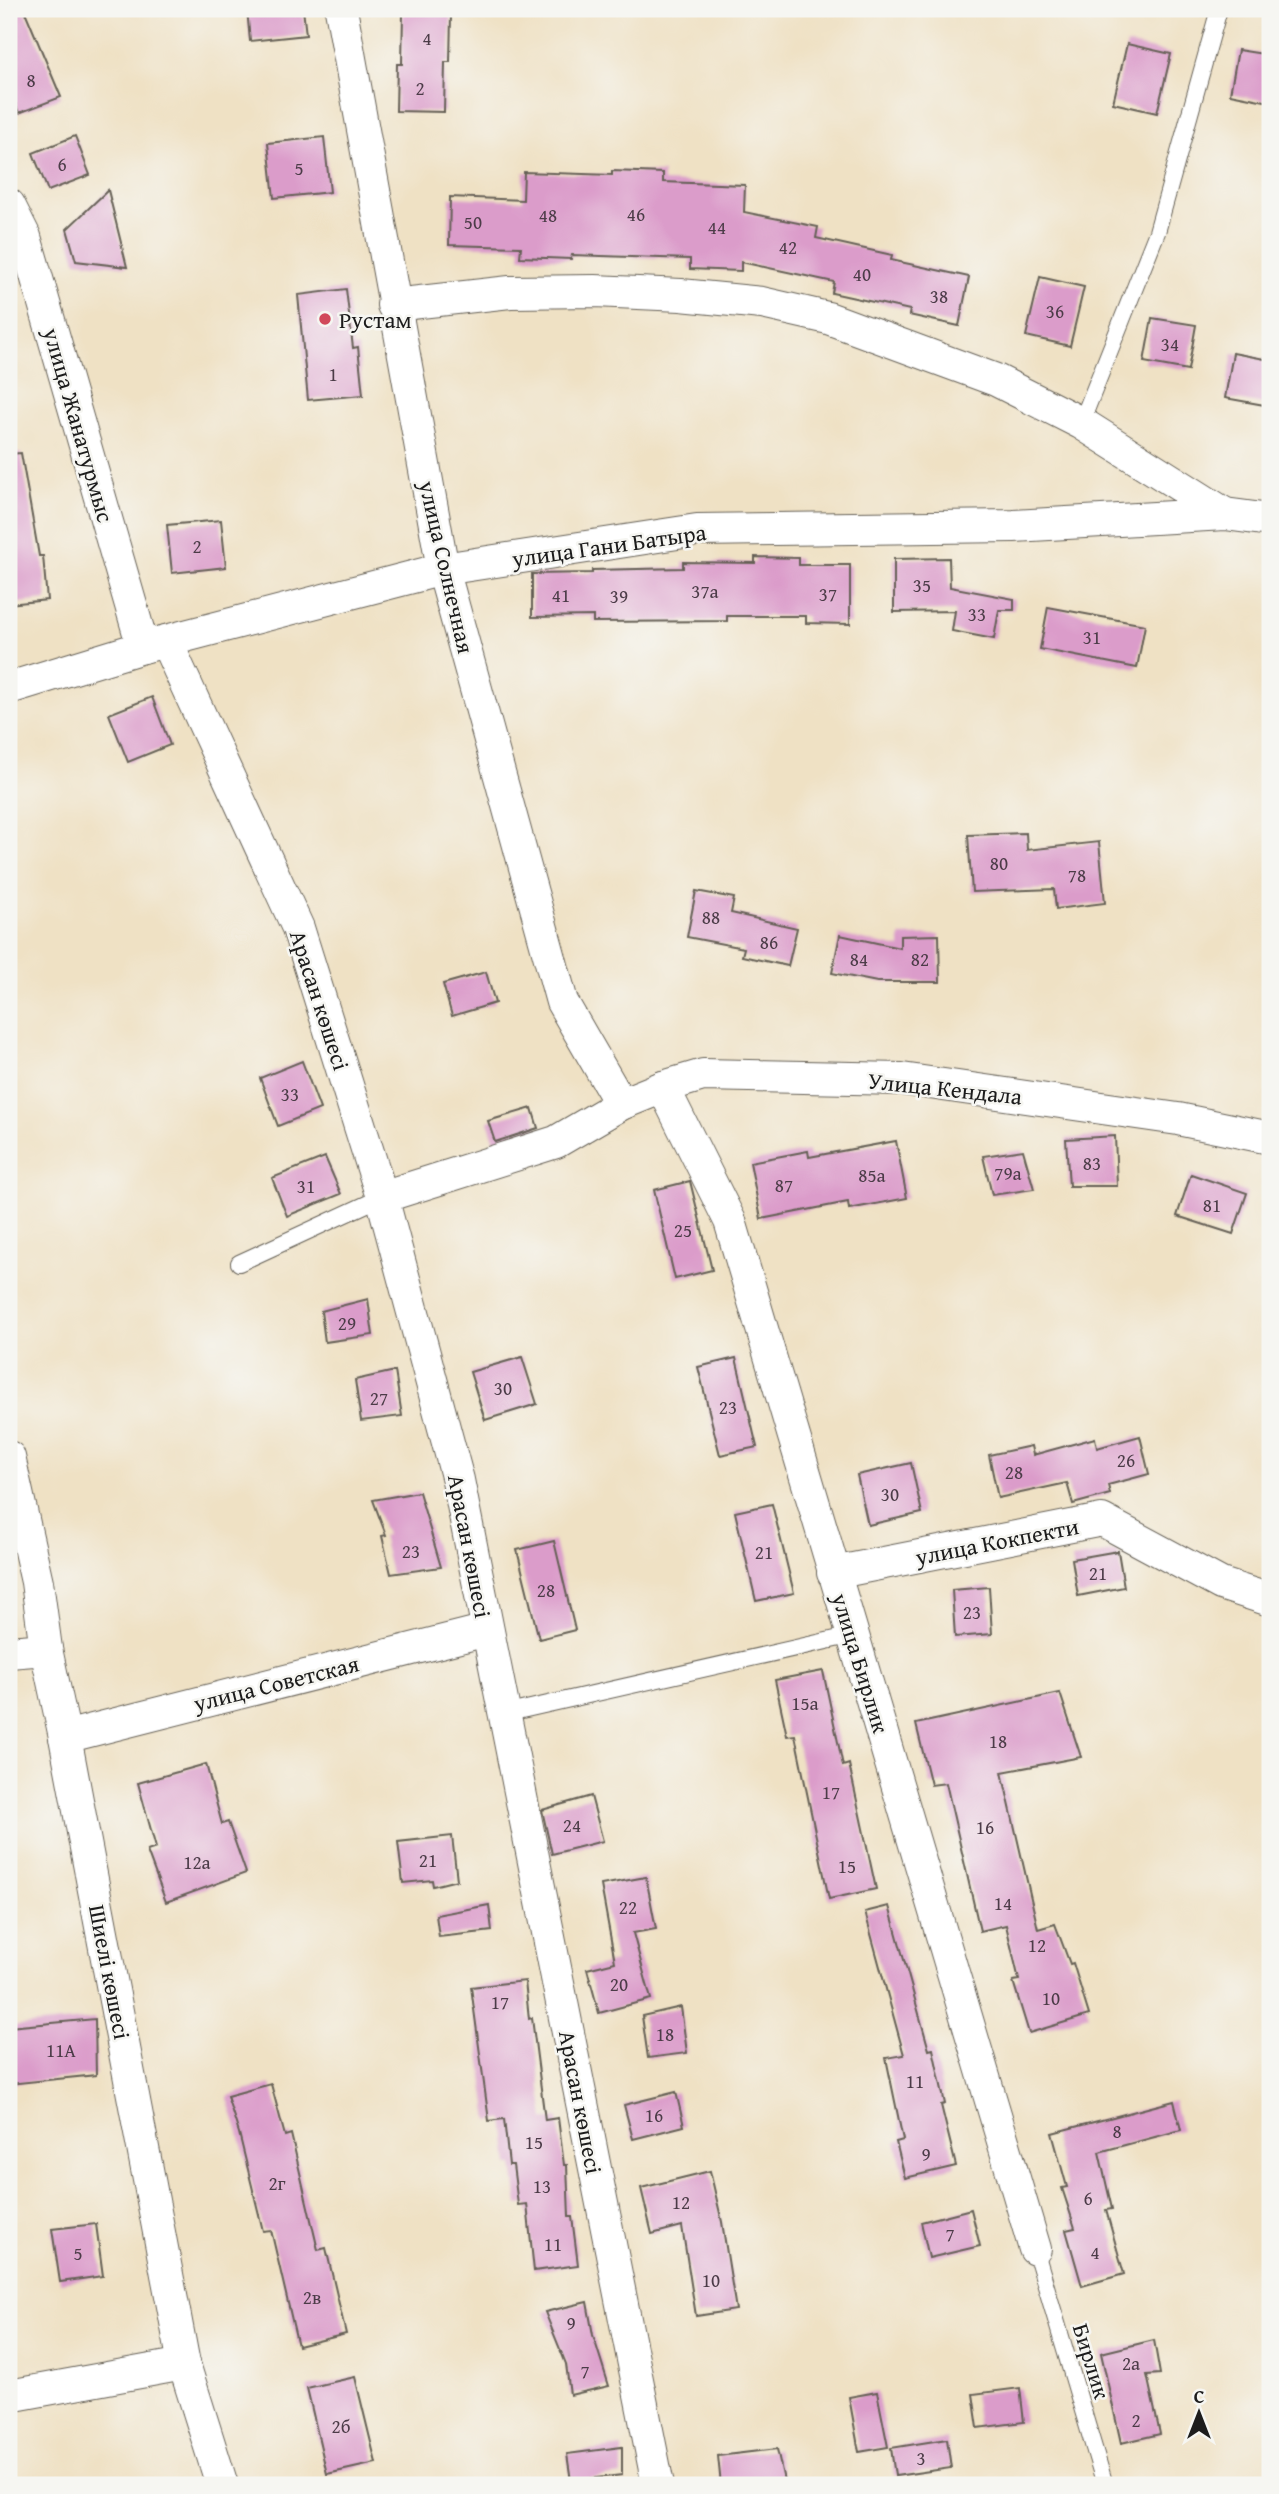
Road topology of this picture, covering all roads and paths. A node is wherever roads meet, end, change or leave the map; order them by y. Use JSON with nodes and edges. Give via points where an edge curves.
{"nodes":[{"id":1,"x":341,"y":9,"type":"edge"},
{"id":2,"x":1219,"y":9,"type":"edge"},
{"id":3,"x":9,"y":205,"type":"edge"},
{"id":4,"x":393,"y":305,"type":"junction"},
{"id":5,"x":1081,"y":423,"type":"junction"},
{"id":6,"x":1225,"y":514,"type":"junction"},
{"id":7,"x":1270,"y":520,"type":"edge"},
{"id":8,"x":443,"y":569,"type":"junction"},
{"id":9,"x":155,"y":644,"type":"junction"},
{"id":10,"x":9,"y":688,"type":"edge"},
{"id":11,"x":663,"y":1087,"type":"junction"},
{"id":12,"x":621,"y":1104,"type":"junction"},
{"id":13,"x":1270,"y":1138,"type":"edge"},
{"id":14,"x":382,"y":1197,"type":"junction"},
{"id":15,"x":239,"y":1264,"type":"dead end"},
{"id":16,"x":9,"y":1457,"type":"edge"},
{"id":17,"x":833,"y":1573,"type":"junction"},
{"id":18,"x":1270,"y":1600,"type":"edge"},
{"id":19,"x":487,"y":1630,"type":"junction"},
{"id":20,"x":853,"y":1635,"type":"junction"},
{"id":21,"x":46,"y":1649,"type":"junction"},
{"id":22,"x":9,"y":1652,"type":"edge"},
{"id":23,"x":504,"y":1714,"type":"junction"},
{"id":24,"x":65,"y":1737,"type":"junction"},
{"id":25,"x":1035,"y":2249,"type":"joint"},
{"id":26,"x":184,"y":2364,"type":"junction"},
{"id":27,"x":9,"y":2396,"type":"edge"},
{"id":28,"x":222,"y":2485,"type":"edge"},
{"id":29,"x":658,"y":2485,"type":"edge"},
{"id":30,"x":1105,"y":2485,"type":"edge"}],
"edges":[{"from":1,"to":4,"type":"street","name":"улица Солнечная"},
{"from":2,"to":5,"type":"lane","via":[[1157,232]]},
{"from":3,"to":9,"type":"street","name":"улица Жанатурмыс","via":[[25,237]]},
{"from":4,"to":5,"type":"street","name":"улица Гани Батыра","via":[[510,292],[595,291],[762,303],[890,339],[996,380]]},
{"from":4,"to":8,"type":"street","name":"улица Солнечная"},
{"from":5,"to":6,"type":"street","name":"улица Гани Батыра"},
{"from":6,"to":7,"type":"street","name":"улица Гани Батыра"},
{"from":6,"to":8,"type":"street","name":"улица Гани Батыра","via":[[1014,526],[697,530]]},
{"from":8,"to":9,"type":"street","name":"улица Гани Батыра"},
{"from":8,"to":12,"type":"street","name":"улица Солнечная","via":[[562,1002]]},
{"from":9,"to":10,"type":"street","name":"улица Гани Батыра"},
{"from":9,"to":14,"type":"street","name":"Арасан көшесі","via":[[298,928]]},
{"from":11,"to":12,"type":"street","name":"Улица Кендала"},
{"from":11,"to":13,"type":"street","name":"Улица Кендала","via":[[703,1075],[902,1079],[1178,1119]]},
{"from":11,"to":17,"type":"street","name":"улица Бирлик","via":[[730,1221]]},
{"from":12,"to":14,"type":"street","name":"Улица Кендала","via":[[556,1142]]},
{"from":14,"to":15,"type":"lane"},
{"from":14,"to":19,"type":"street","name":"Арасан көшесі","via":[[458,1480]]},
{"from":16,"to":21,"type":"street","name":"Шиелі көшесі","via":[[37,1582]]},
{"from":17,"to":18,"type":"street","name":"улица Кокпекти","via":[[1102,1520],[1221,1584]]},
{"from":17,"to":20,"type":"street","name":"улица Бирлик"},
{"from":19,"to":23,"type":"street","name":"Арасан көшесі"},
{"from":19,"to":24,"type":"street","name":"улица Советская"},
{"from":20,"to":23,"type":"lane"},
{"from":20,"to":25,"type":"street","name":"улица Бирлик"},
{"from":21,"to":22,"type":"street"},
{"from":21,"to":24,"type":"street","name":"Шиелі көшесі"},
{"from":23,"to":29,"type":"street","name":"Арасан көшесі"},
{"from":24,"to":26,"type":"street","name":"Шиелі көшесі"},
{"from":25,"to":30,"type":"lane","name":"Бирлик"},
{"from":26,"to":27,"type":"street"},
{"from":26,"to":28,"type":"street","name":"Шиелі көшесі"}]}
